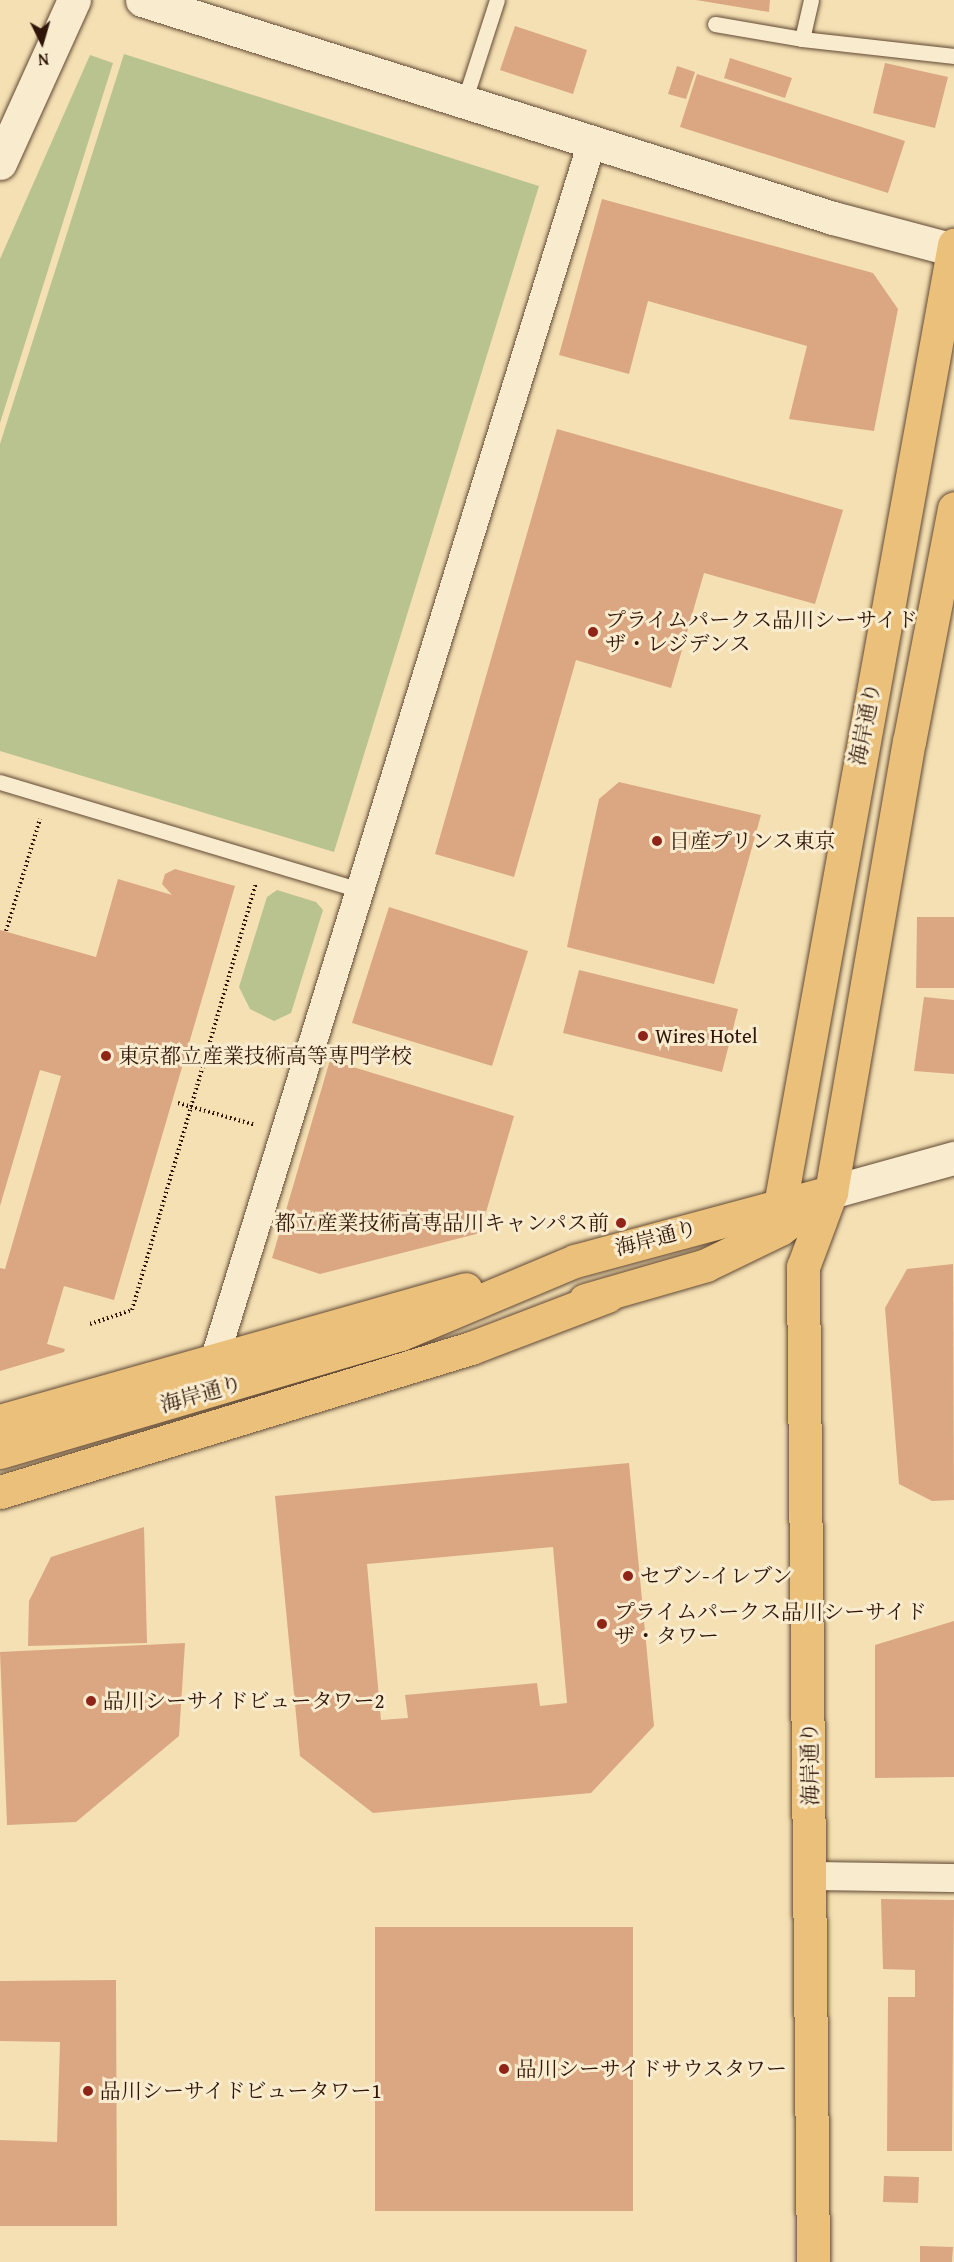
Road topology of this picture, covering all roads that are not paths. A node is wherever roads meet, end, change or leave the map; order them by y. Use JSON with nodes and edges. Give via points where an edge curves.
{"nodes":[{"id":1,"x":74,"y":0,"type":"edge"},
{"id":2,"x":142,"y":0,"type":"edge"},
{"id":3,"x":497,"y":0,"type":"edge"},
{"id":4,"x":811,"y":0,"type":"edge"},
{"id":5,"x":715,"y":24,"type":"dead end"},
{"id":6,"x":802,"y":39,"type":"junction"},
{"id":7,"x":954,"y":56,"type":"edge"},
{"id":8,"x":464,"y":102,"type":"junction"},
{"id":9,"x":592,"y":142,"type":"junction"},
{"id":10,"x":0,"y":163,"type":"edge"},
{"id":11,"x":954,"y":248,"type":"edge"},
{"id":12,"x":954,"y":508,"type":"edge"},
{"id":13,"x":950,"y":550,"type":"edge"},
{"id":14,"x":0,"y":782,"type":"edge"},
{"id":15,"x":360,"y":890,"type":"junction"},
{"id":16,"x":954,"y":1158,"type":"edge"},
{"id":17,"x":831,"y":1192,"type":"junction"},
{"id":18,"x":780,"y":1217,"type":"junction"},
{"id":19,"x":575,"y":1261,"type":"junction"},
{"id":20,"x":803,"y":1266,"type":"junction"},
{"id":21,"x":608,"y":1296,"type":"junction"},
{"id":22,"x":401,"y":1334,"type":"junction"},
{"id":23,"x":214,"y":1361,"type":"junction"},
{"id":24,"x":0,"y":1421,"type":"edge"},
{"id":25,"x":0,"y":1452,"type":"edge"},
{"id":26,"x":0,"y":1492,"type":"edge"},
{"id":27,"x":812,"y":1876,"type":"junction"},
{"id":28,"x":954,"y":1878,"type":"edge"},
{"id":29,"x":813,"y":2262,"type":"edge"}],
"edges":[{"from":1,"to":10,"type":"street"},
{"from":2,"to":8,"type":"street"},
{"from":3,"to":8,"type":"lane"},
{"from":4,"to":6,"type":"lane"},
{"from":5,"to":6,"type":"lane"},
{"from":6,"to":7,"type":"lane"},
{"from":8,"to":9,"type":"street"},
{"from":9,"to":11,"type":"street","via":[[833,218]]},
{"from":9,"to":15,"type":"street"},
{"from":11,"to":18,"type":"main road","name":"海岸通り"},
{"from":12,"to":13,"type":"main road","name":"海岸通り"},
{"from":13,"to":17,"type":"main road","name":"海岸通り","via":[[904,765]]},
{"from":14,"to":15,"type":"lane"},
{"from":15,"to":23,"type":"street"},
{"from":16,"to":17,"type":"street"},
{"from":17,"to":18,"type":"main road","name":"海岸通り"},
{"from":17,"to":20,"type":"main road","name":"海岸通り"},
{"from":18,"to":19,"type":"main road","name":"海岸通り"},
{"from":18,"to":20,"type":"main road"},
{"from":18,"to":21,"type":"main road","name":"海岸通り","via":[[706,1265]]},
{"from":19,"to":22,"type":"main road","name":"海岸通り"},
{"from":19,"to":23,"type":"main road","via":[[398,1306]]},
{"from":20,"to":27,"type":"main road","name":"海岸通り"},
{"from":21,"to":22,"type":"main road","name":"海岸通り"},
{"from":21,"to":26,"type":"main road","via":[[471,1348]]},
{"from":22,"to":25,"type":"main road","name":"海岸通り"},
{"from":23,"to":24,"type":"main road"},
{"from":27,"to":28,"type":"street"},
{"from":27,"to":29,"type":"main road","name":"海岸通り"}]}
